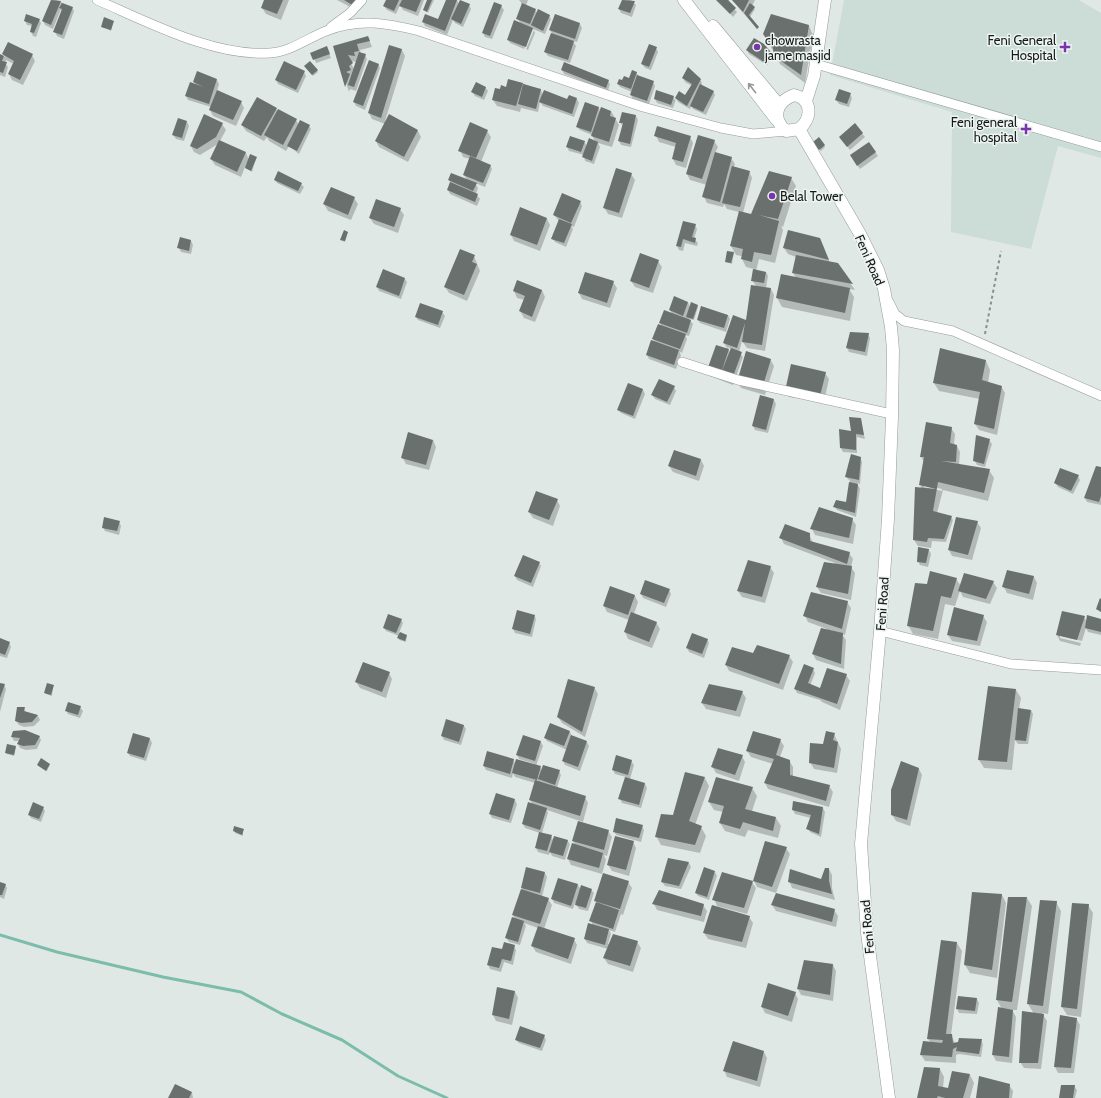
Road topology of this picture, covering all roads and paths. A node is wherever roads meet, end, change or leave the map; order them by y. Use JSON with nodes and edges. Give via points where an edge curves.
{"nodes":[{"id":1,"x":97,"y":0,"type":"edge"},
{"id":2,"x":362,"y":0,"type":"edge"},
{"id":3,"x":684,"y":0,"type":"edge"},
{"id":4,"x":692,"y":0,"type":"edge"},
{"id":5,"x":825,"y":0,"type":"edge"},
{"id":6,"x":327,"y":31,"type":"junction"},
{"id":7,"x":816,"y":64,"type":"junction"},
{"id":8,"x":806,"y":101,"type":"junction"},
{"id":9,"x":779,"y":105,"type":"junction"},
{"id":10,"x":776,"y":119,"type":"junction"},
{"id":11,"x":792,"y":130,"type":"junction"},
{"id":12,"x":1101,"y":147,"type":"edge"},
{"id":13,"x":1001,"y":251,"type":"dead end"},
{"id":14,"x":884,"y":289,"type":"junction"},
{"id":15,"x":983,"y":345,"type":"junction"},
{"id":16,"x":682,"y":362,"type":"dead end"},
{"id":17,"x":1101,"y":396,"type":"edge"},
{"id":18,"x":887,"y":413,"type":"junction"},
{"id":19,"x":880,"y":631,"type":"junction"},
{"id":20,"x":1101,"y":670,"type":"edge"},
{"id":21,"x":885,"y":1098,"type":"edge"},
{"id":22,"x":889,"y":1098,"type":"edge"}],
"edges":[{"from":1,"to":6,"type":"street","via":[[206,45],[245,53],[272,53]]},
{"from":2,"to":6,"type":"street"},
{"from":10,"to":3,"type":"main road","one_way":true},
{"from":4,"to":9,"type":"main road"},
{"from":5,"to":7,"type":"main road"},
{"from":6,"to":11,"type":"street","via":[[356,23],[385,23],[419,31],[643,106],[721,128],[753,134]]},
{"from":7,"to":8,"type":"main road"},
{"from":7,"to":12,"type":"street"},
{"from":8,"to":9,"type":"main road","via":[[794,95]]},
{"from":8,"to":11,"type":"main road","via":[[809,108],[807,120]]},
{"from":9,"to":10,"type":"main road"},
{"from":10,"to":11,"type":"main road","via":[[780,126]]},
{"from":11,"to":14,"type":"main road","name":"Feni Road","via":[[860,234],[878,270]]},
{"from":11,"to":18,"type":"main road","via":[[855,237],[878,286],[886,336]]},
{"from":13,"to":15,"type":"path"},
{"from":14,"to":15,"type":"street","via":[[899,318],[953,332]]},
{"from":14,"to":19,"type":"main road","name":"Feni Road","via":[[893,350],[888,511]]},
{"from":15,"to":17,"type":"street"},
{"from":16,"to":18,"type":"street","via":[[744,381]]},
{"from":18,"to":21,"type":"main road","via":[[879,566],[855,841],[863,961]]},
{"from":19,"to":20,"type":"street","via":[[1011,664]]},
{"from":19,"to":22,"type":"main road","name":"Feni Road","via":[[861,844],[867,933]]}]}
